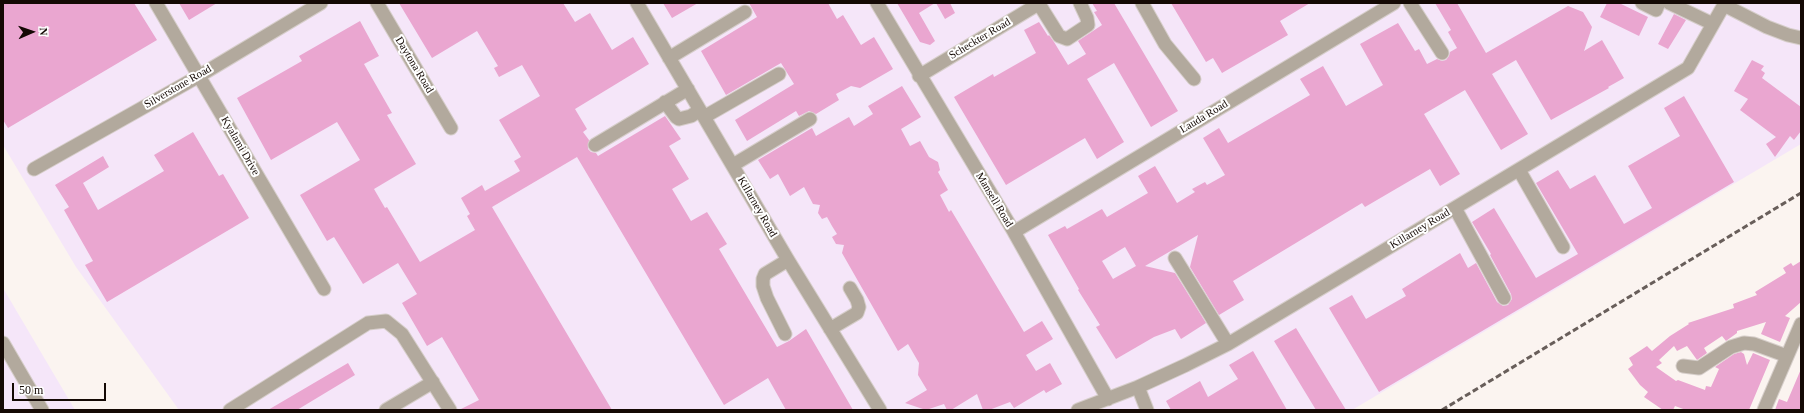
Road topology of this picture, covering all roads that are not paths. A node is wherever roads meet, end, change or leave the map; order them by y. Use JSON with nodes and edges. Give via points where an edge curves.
{"nodes":[{"id":1,"x":156,"y":3,"type":"edge"},
{"id":2,"x":321,"y":3,"type":"edge"},
{"id":3,"x":377,"y":3,"type":"edge"},
{"id":4,"x":637,"y":3,"type":"edge"},
{"id":5,"x":877,"y":3,"type":"edge"},
{"id":6,"x":1040,"y":3,"type":"edge"},
{"id":7,"x":1080,"y":3,"type":"edge"},
{"id":8,"x":1142,"y":3,"type":"edge"},
{"id":9,"x":1394,"y":3,"type":"edge"},
{"id":10,"x":1410,"y":3,"type":"edge"},
{"id":11,"x":1642,"y":3,"type":"edge"},
{"id":12,"x":1659,"y":3,"type":"edge"},
{"id":13,"x":1669,"y":3,"type":"edge"},
{"id":14,"x":1724,"y":4,"type":"edge"},
{"id":15,"x":745,"y":12,"type":"dead end"},
{"id":16,"x":1713,"y":24,"type":"junction"},
{"id":17,"x":1801,"y":38,"type":"edge"},
{"id":18,"x":1442,"y":53,"type":"dead end"},
{"id":19,"x":669,"y":58,"type":"junction"},
{"id":20,"x":779,"y":74,"type":"dead end"},
{"id":21,"x":199,"y":76,"type":"junction"},
{"id":22,"x":919,"y":76,"type":"junction"},
{"id":23,"x":1194,"y":79,"type":"dead end"},
{"id":24,"x":688,"y":89,"type":"junction"},
{"id":25,"x":665,"y":102,"type":"junction"},
{"id":26,"x":702,"y":113,"type":"junction"},
{"id":27,"x":810,"y":119,"type":"dead end"},
{"id":28,"x":451,"y":128,"type":"dead end"},
{"id":29,"x":595,"y":146,"type":"dead end"},
{"id":30,"x":732,"y":165,"type":"junction"},
{"id":31,"x":34,"y":169,"type":"dead end"},
{"id":32,"x":1519,"y":170,"type":"junction"},
{"id":33,"x":1455,"y":208,"type":"junction"},
{"id":34,"x":1014,"y":232,"type":"junction"},
{"id":35,"x":1563,"y":247,"type":"dead end"},
{"id":36,"x":1175,"y":258,"type":"dead end"},
{"id":37,"x":788,"y":260,"type":"junction"},
{"id":38,"x":850,"y":288,"type":"dead end"},
{"id":39,"x":324,"y":289,"type":"dead end"},
{"id":40,"x":1504,"y":298,"type":"dead end"},
{"id":41,"x":1800,"y":327,"type":"edge"},
{"id":42,"x":830,"y":329,"type":"junction"},
{"id":43,"x":785,"y":334,"type":"dead end"},
{"id":44,"x":3,"y":344,"type":"edge"},
{"id":45,"x":1228,"y":344,"type":"junction"},
{"id":46,"x":1787,"y":356,"type":"junction"},
{"id":47,"x":1683,"y":366,"type":"dead end"},
{"id":48,"x":433,"y":382,"type":"junction"},
{"id":49,"x":1138,"y":387,"type":"junction"},
{"id":50,"x":1108,"y":398,"type":"junction"},
{"id":51,"x":42,"y":410,"type":"edge"},
{"id":52,"x":230,"y":410,"type":"edge"},
{"id":53,"x":386,"y":410,"type":"edge"},
{"id":54,"x":450,"y":410,"type":"edge"},
{"id":55,"x":880,"y":410,"type":"edge"},
{"id":56,"x":1078,"y":410,"type":"edge"},
{"id":57,"x":1147,"y":410,"type":"edge"},
{"id":58,"x":1764,"y":410,"type":"edge"}],
"edges":[{"from":1,"to":21,"type":"street","name":"Kyalami Drive"},
{"from":2,"to":21,"type":"street","name":"Silverstone Road"},
{"from":3,"to":28,"type":"street","name":"Daytona Road"},
{"from":4,"to":19,"type":"street","name":"Killarney Road"},
{"from":5,"to":22,"type":"street","name":"Mansell Road"},
{"from":6,"to":7,"type":"street","via":[[1059,36],[1067,39],[1088,25]]},
{"from":6,"to":22,"type":"street","name":"Scheckter Road"},
{"from":8,"to":23,"type":"street","via":[[1165,44]]},
{"from":9,"to":34,"type":"street","name":"Lauda Road"},
{"from":10,"to":18,"type":"street"},
{"from":11,"to":12,"type":"street","via":[[1656,10]]},
{"from":13,"to":16,"type":"street"},
{"from":14,"to":16,"type":"street","name":"Killarney Road"},
{"from":14,"to":17,"type":"street","via":[[1767,27]]},
{"from":15,"to":19,"type":"street"},
{"from":16,"to":32,"type":"street","name":"Killarney Road","via":[[1688,68]]},
{"from":19,"to":24,"type":"street","name":"Killarney Road"},
{"from":20,"to":26,"type":"street"},
{"from":21,"to":31,"type":"street","name":"Silverstone Road"},
{"from":21,"to":39,"type":"street","name":"Kyalami Drive"},
{"from":22,"to":34,"type":"street","name":"Mansell Road"},
{"from":24,"to":25,"type":"street"},
{"from":24,"to":26,"type":"street","name":"Killarney Road"},
{"from":25,"to":26,"type":"street","via":[[679,119]]},
{"from":25,"to":29,"type":"street"},
{"from":26,"to":30,"type":"street","name":"Killarney Road"},
{"from":27,"to":30,"type":"street"},
{"from":30,"to":37,"type":"street","name":"Killarney Road"},
{"from":32,"to":33,"type":"street","name":"Killarney Road"},
{"from":32,"to":35,"type":"street"},
{"from":33,"to":40,"type":"street"},
{"from":33,"to":45,"type":"street","name":"Killarney Road"},
{"from":34,"to":50,"type":"street","name":"Mansell Road"},
{"from":36,"to":45,"type":"street"},
{"from":37,"to":42,"type":"street","name":"Killarney Road"},
{"from":37,"to":43,"type":"street","via":[[765,274],[763,279],[767,298]]},
{"from":38,"to":42,"type":"street","via":[[859,307],[857,313]]},
{"from":41,"to":46,"type":"street"},
{"from":42,"to":55,"type":"street","name":"Killarney Road"},
{"from":44,"to":51,"type":"street"},
{"from":45,"to":49,"type":"street","name":"Killarney Road"},
{"from":46,"to":47,"type":"street","via":[[1744,342],[1731,347],[1699,368]]},
{"from":46,"to":58,"type":"street"},
{"from":48,"to":52,"type":"street","via":[[402,334],[386,320],[378,321],[368,323]]},
{"from":48,"to":53,"type":"street"},
{"from":48,"to":54,"type":"street"},
{"from":49,"to":50,"type":"street","name":"Killarney Road"},
{"from":49,"to":57,"type":"street"},
{"from":50,"to":56,"type":"street","name":"Killarney Road"}]}
